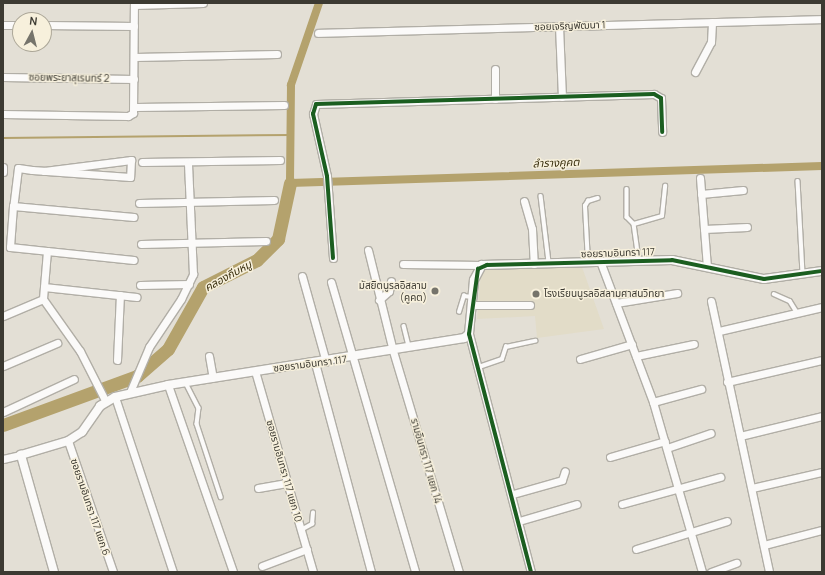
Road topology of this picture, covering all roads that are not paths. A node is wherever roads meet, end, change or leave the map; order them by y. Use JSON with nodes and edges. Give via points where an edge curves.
{"nodes":[{"id":1,"x":203,"y":3,"type":"edge"},
{"id":2,"x":134,"y":4,"type":"edge"},
{"id":3,"x":822,"y":19,"type":"edge"},
{"id":4,"x":712,"y":22,"type":"junction"},
{"id":5,"x":52,"y":25,"type":"edge"},
{"id":6,"x":134,"y":26,"type":"junction"},
{"id":7,"x":559,"y":26,"type":"junction"},
{"id":8,"x":318,"y":33,"type":"dead end"},
{"id":9,"x":277,"y":54,"type":"dead end"},
{"id":10,"x":135,"y":57,"type":"junction"},
{"id":11,"x":494,"y":69,"type":"dead end"},
{"id":12,"x":694,"y":72,"type":"dead end"},
{"id":13,"x":3,"y":77,"type":"edge"},
{"id":14,"x":134,"y":79,"type":"junction"},
{"id":15,"x":562,"y":97,"type":"junction"},
{"id":16,"x":495,"y":99,"type":"junction"},
{"id":17,"x":284,"y":105,"type":"dead end"},
{"id":18,"x":136,"y":107,"type":"junction"},
{"id":19,"x":3,"y":114,"type":"edge"},
{"id":20,"x":662,"y":132,"type":"dead end"},
{"id":21,"x":280,"y":160,"type":"dead end"},
{"id":22,"x":142,"y":162,"type":"dead end"},
{"id":23,"x":188,"y":162,"type":"junction"},
{"id":24,"x":3,"y":167,"type":"edge"},
{"id":25,"x":44,"y":171,"type":"junction"},
{"id":26,"x":3,"y":172,"type":"edge"},
{"id":27,"x":700,"y":178,"type":"dead end"},
{"id":28,"x":798,"y":181,"type":"dead end"},
{"id":29,"x":665,"y":186,"type":"dead end"},
{"id":30,"x":627,"y":189,"type":"dead end"},
{"id":31,"x":743,"y":190,"type":"dead end"},
{"id":32,"x":701,"y":194,"type":"junction"},
{"id":33,"x":541,"y":196,"type":"dead end"},
{"id":34,"x":598,"y":198,"type":"dead end"},
{"id":35,"x":274,"y":200,"type":"dead end"},
{"id":36,"x":524,"y":201,"type":"dead end"},
{"id":37,"x":190,"y":202,"type":"junction"},
{"id":38,"x":139,"y":204,"type":"dead end"},
{"id":39,"x":13,"y":206,"type":"junction"},
{"id":40,"x":133,"y":217,"type":"dead end"},
{"id":41,"x":634,"y":224,"type":"junction"},
{"id":42,"x":747,"y":227,"type":"dead end"},
{"id":43,"x":704,"y":229,"type":"junction"},
{"id":44,"x":266,"y":241,"type":"dead end"},
{"id":45,"x":192,"y":243,"type":"junction"},
{"id":46,"x":141,"y":244,"type":"dead end"},
{"id":47,"x":6,"y":247,"type":"edge"},
{"id":48,"x":368,"y":250,"type":"dead end"},
{"id":49,"x":47,"y":251,"type":"junction"},
{"id":50,"x":333,"y":258,"type":"dead end"},
{"id":51,"x":134,"y":260,"type":"dead end"},
{"id":52,"x":639,"y":260,"type":"junction"},
{"id":53,"x":600,"y":261,"type":"junction"},
{"id":54,"x":588,"y":262,"type":"junction"},
{"id":55,"x":549,"y":263,"type":"junction"},
{"id":56,"x":403,"y":264,"type":"dead end"},
{"id":57,"x":534,"y":264,"type":"junction"},
{"id":58,"x":482,"y":265,"type":"junction"},
{"id":59,"x":707,"y":267,"type":"junction"},
{"id":60,"x":822,"y":271,"type":"edge"},
{"id":61,"x":803,"y":274,"type":"junction"},
{"id":62,"x":302,"y":276,"type":"dead end"},
{"id":63,"x":391,"y":281,"type":"dead end"},
{"id":64,"x":331,"y":282,"type":"dead end"},
{"id":65,"x":189,"y":284,"type":"junction"},
{"id":66,"x":140,"y":285,"type":"dead end"},
{"id":67,"x":44,"y":287,"type":"junction"},
{"id":68,"x":677,"y":293,"type":"dead end"},
{"id":69,"x":774,"y":294,"type":"dead end"},
{"id":70,"x":120,"y":296,"type":"junction"},
{"id":71,"x":136,"y":297,"type":"dead end"},
{"id":72,"x":43,"y":299,"type":"junction"},
{"id":73,"x":379,"y":300,"type":"junction"},
{"id":74,"x":473,"y":301,"type":"junction"},
{"id":75,"x":711,"y":301,"type":"dead end"},
{"id":76,"x":616,"y":303,"type":"junction"},
{"id":77,"x":530,"y":305,"type":"dead end"},
{"id":78,"x":822,"y":307,"type":"edge"},
{"id":79,"x":459,"y":312,"type":"dead end"},
{"id":80,"x":797,"y":312,"type":"junction"},
{"id":81,"x":3,"y":316,"type":"edge"},
{"id":82,"x":404,"y":326,"type":"dead end"},
{"id":83,"x":719,"y":330,"type":"junction"},
{"id":84,"x":469,"y":334,"type":"junction"},
{"id":85,"x":535,"y":341,"type":"dead end"},
{"id":86,"x":57,"y":343,"type":"dead end"},
{"id":87,"x":632,"y":344,"type":"junction"},
{"id":88,"x":694,"y":344,"type":"dead end"},
{"id":89,"x":409,"y":348,"type":"junction"},
{"id":90,"x":393,"y":351,"type":"junction"},
{"id":91,"x":209,"y":356,"type":"dead end"},
{"id":92,"x":636,"y":356,"type":"junction"},
{"id":93,"x":353,"y":358,"type":"junction"},
{"id":94,"x":580,"y":359,"type":"dead end"},
{"id":95,"x":117,"y":360,"type":"dead end"},
{"id":96,"x":822,"y":360,"type":"edge"},
{"id":97,"x":326,"y":362,"type":"junction"},
{"id":98,"x":314,"y":363,"type":"junction"},
{"id":99,"x":3,"y":366,"type":"edge"},
{"id":100,"x":479,"y":367,"type":"junction"},
{"id":101,"x":255,"y":371,"type":"junction"},
{"id":102,"x":213,"y":378,"type":"junction"},
{"id":103,"x":74,"y":379,"type":"dead end"},
{"id":104,"x":186,"y":382,"type":"junction"},
{"id":105,"x":727,"y":382,"type":"junction"},
{"id":106,"x":168,"y":385,"type":"junction"},
{"id":107,"x":702,"y":389,"type":"dead end"},
{"id":108,"x":130,"y":392,"type":"junction"},
{"id":109,"x":115,"y":397,"type":"junction"},
{"id":110,"x":106,"y":402,"type":"junction"},
{"id":111,"x":653,"y":402,"type":"junction"},
{"id":112,"x":3,"y":412,"type":"edge"},
{"id":113,"x":822,"y":416,"type":"edge"},
{"id":114,"x":711,"y":432,"type":"dead end"},
{"id":115,"x":740,"y":436,"type":"junction"},
{"id":116,"x":68,"y":441,"type":"junction"},
{"id":117,"x":665,"y":441,"type":"junction"},
{"id":118,"x":667,"y":448,"type":"junction"},
{"id":119,"x":21,"y":455,"type":"junction"},
{"id":120,"x":610,"y":457,"type":"dead end"},
{"id":121,"x":3,"y":459,"type":"edge"},
{"id":122,"x":565,"y":471,"type":"dead end"},
{"id":123,"x":822,"y":472,"type":"edge"},
{"id":124,"x":720,"y":477,"type":"dead end"},
{"id":125,"x":287,"y":483,"type":"junction"},
{"id":126,"x":258,"y":488,"type":"dead end"},
{"id":127,"x":752,"y":488,"type":"junction"},
{"id":128,"x":676,"y":489,"type":"junction"},
{"id":129,"x":513,"y":494,"type":"junction"},
{"id":130,"x":221,"y":497,"type":"dead end"},
{"id":131,"x":577,"y":504,"type":"dead end"},
{"id":132,"x":622,"y":504,"type":"dead end"},
{"id":133,"x":313,"y":513,"type":"dead end"},
{"id":134,"x":519,"y":521,"type":"junction"},
{"id":135,"x":727,"y":521,"type":"dead end"},
{"id":136,"x":301,"y":530,"type":"junction"},
{"id":137,"x":822,"y":530,"type":"edge"},
{"id":138,"x":689,"y":533,"type":"junction"},
{"id":139,"x":764,"y":545,"type":"junction"},
{"id":140,"x":307,"y":549,"type":"junction"},
{"id":141,"x":636,"y":549,"type":"dead end"},
{"id":142,"x":736,"y":563,"type":"dead end"},
{"id":143,"x":262,"y":566,"type":"dead end"},
{"id":144,"x":54,"y":572,"type":"edge"},
{"id":145,"x":113,"y":572,"type":"edge"},
{"id":146,"x":172,"y":572,"type":"edge"},
{"id":147,"x":233,"y":572,"type":"edge"},
{"id":148,"x":313,"y":572,"type":"edge"},
{"id":149,"x":372,"y":572,"type":"edge"},
{"id":150,"x":415,"y":572,"type":"edge"},
{"id":151,"x":459,"y":572,"type":"edge"},
{"id":152,"x":531,"y":572,"type":"edge"},
{"id":153,"x":702,"y":572,"type":"edge"},
{"id":154,"x":711,"y":572,"type":"edge"},
{"id":155,"x":769,"y":572,"type":"edge"}],
"edges":[{"from":1,"to":2,"type":"street"},
{"from":2,"to":6,"type":"street"},
{"from":3,"to":4,"type":"street","name":"ซอยเจริญพัฒนา 1"},
{"from":4,"to":7,"type":"street","name":"ซอยเจริญพัฒนา 1"},
{"from":4,"to":12,"type":"street","via":[[711,42]]},
{"from":5,"to":6,"type":"street"},
{"from":6,"to":10,"type":"street"},
{"from":7,"to":8,"type":"street","name":"ซอยเจริญพัฒนา 1"},
{"from":7,"to":15,"type":"street"},
{"from":9,"to":10,"type":"street"},
{"from":10,"to":14,"type":"street"},
{"from":11,"to":16,"type":"street"},
{"from":13,"to":14,"type":"street","name":"ซอยพระยาสุเรนทร์ 2"},
{"from":14,"to":18,"type":"street"},
{"from":15,"to":16,"type":"street"},
{"from":15,"to":20,"type":"street","via":[[658,95],[662,104]]},
{"from":16,"to":50,"type":"street","via":[[316,104],[313,114],[327,176]]},
{"from":17,"to":18,"type":"street"},
{"from":18,"to":19,"type":"street","via":[[128,116]]},
{"from":21,"to":23,"type":"street"},
{"from":22,"to":23,"type":"street"},
{"from":23,"to":37,"type":"street"},
{"from":24,"to":26,"type":"street"},
{"from":25,"to":25,"type":"street","via":[[130,177],[131,160],[107,163]]},
{"from":25,"to":39,"type":"street","via":[[18,168]]},
{"from":27,"to":32,"type":"street"},
{"from":28,"to":61,"type":"lane"},
{"from":29,"to":41,"type":"lane","via":[[662,216]]},
{"from":30,"to":41,"type":"lane","via":[[627,217]]},
{"from":31,"to":32,"type":"street"},
{"from":32,"to":43,"type":"street"},
{"from":33,"to":55,"type":"lane"},
{"from":34,"to":54,"type":"lane","via":[[588,200],[585,206]]},
{"from":35,"to":37,"type":"street"},
{"from":36,"to":57,"type":"street","via":[[532,228]]},
{"from":37,"to":38,"type":"street"},
{"from":37,"to":45,"type":"street"},
{"from":39,"to":40,"type":"street"},
{"from":39,"to":47,"type":"street"},
{"from":41,"to":52,"type":"lane"},
{"from":42,"to":43,"type":"street"},
{"from":43,"to":59,"type":"street"},
{"from":44,"to":45,"type":"street"},
{"from":45,"to":46,"type":"street"},
{"from":45,"to":65,"type":"street","via":[[193,274]]},
{"from":47,"to":49,"type":"street"},
{"from":48,"to":73,"type":"street","name":"รามอินทรา 117 แยก 14"},
{"from":49,"to":51,"type":"street"},
{"from":49,"to":67,"type":"street"},
{"from":52,"to":53,"type":"street","name":"ซอยรามอินทรา 117"},
{"from":52,"to":59,"type":"street","name":"ซอยรามอินทรา 117","via":[[672,260]]},
{"from":53,"to":54,"type":"street","name":"ซอยรามอินทรา 117"},
{"from":53,"to":76,"type":"street"},
{"from":54,"to":55,"type":"street","name":"ซอยรามอินทรา 117"},
{"from":55,"to":57,"type":"street","name":"ซอยรามอินทรา 117"},
{"from":56,"to":58,"type":"street"},
{"from":57,"to":58,"type":"street","name":"ซอยรามอินทรา 117"},
{"from":58,"to":74,"type":"street","via":[[476,274]]},
{"from":59,"to":61,"type":"street","name":"ซอยรามอินทรา 117","via":[[764,279]]},
{"from":60,"to":61,"type":"street","name":"ซอยรามอินทรา 117"},
{"from":62,"to":97,"type":"street"},
{"from":63,"to":73,"type":"street","via":[[389,291]]},
{"from":64,"to":93,"type":"street"},
{"from":65,"to":66,"type":"street"},
{"from":65,"to":108,"type":"street","via":[[148,347]]},
{"from":67,"to":70,"type":"street"},
{"from":67,"to":72,"type":"street"},
{"from":68,"to":76,"type":"street"},
{"from":69,"to":80,"type":"lane","via":[[790,301]]},
{"from":70,"to":71,"type":"street"},
{"from":70,"to":95,"type":"street"},
{"from":72,"to":81,"type":"street"},
{"from":72,"to":110,"type":"street","via":[[93,374]]},
{"from":73,"to":90,"type":"street","name":"รามอินทรา 117 แยก 14"},
{"from":74,"to":77,"type":"street"},
{"from":74,"to":79,"type":"lane","via":[[464,296]]},
{"from":74,"to":84,"type":"street"},
{"from":75,"to":83,"type":"street"},
{"from":76,"to":87,"type":"street"},
{"from":78,"to":80,"type":"street"},
{"from":80,"to":83,"type":"street"},
{"from":82,"to":89,"type":"lane"},
{"from":83,"to":105,"type":"street"},
{"from":84,"to":89,"type":"street","name":"ซอยรามอินทรา 117","via":[[464,338]]},
{"from":84,"to":100,"type":"street"},
{"from":85,"to":100,"type":"lane","via":[[506,347],[502,358]]},
{"from":86,"to":99,"type":"street"},
{"from":87,"to":92,"type":"street"},
{"from":87,"to":94,"type":"street"},
{"from":88,"to":92,"type":"street"},
{"from":89,"to":90,"type":"street","name":"ซอยรามอินทรา 117"},
{"from":90,"to":93,"type":"street","name":"ซอยรามอินทรา 117"},
{"from":90,"to":151,"type":"street","name":"รามอินทรา 117 แยก 14"},
{"from":91,"to":102,"type":"street"},
{"from":92,"to":111,"type":"street"},
{"from":93,"to":97,"type":"street","name":"ซอยรามอินทรา 117"},
{"from":93,"to":150,"type":"street"},
{"from":96,"to":105,"type":"street"},
{"from":97,"to":98,"type":"street","name":"ซอยรามอินทรา 117"},
{"from":98,"to":101,"type":"street","name":"ซอยรามอินทรา 117"},
{"from":98,"to":149,"type":"street"},
{"from":100,"to":129,"type":"street"},
{"from":101,"to":102,"type":"street","name":"ซอยรามอินทรา 117"},
{"from":101,"to":125,"type":"street","name":"ซอยรามอินทรา 117 แยก 10"},
{"from":102,"to":104,"type":"street","name":"ซอยรามอินทรา 117"},
{"from":103,"to":112,"type":"street"},
{"from":104,"to":106,"type":"street","name":"ซอยรามอินทรา 117"},
{"from":104,"to":130,"type":"lane","via":[[199,408],[197,424]]},
{"from":105,"to":115,"type":"street"},
{"from":106,"to":108,"type":"street","name":"ซอยรามอินทรา 117"},
{"from":106,"to":147,"type":"street"},
{"from":107,"to":111,"type":"street"},
{"from":108,"to":109,"type":"street","name":"ซอยรามอินทรา 117"},
{"from":109,"to":110,"type":"street","name":"ซอยรามอินทรา 117"},
{"from":109,"to":146,"type":"street"},
{"from":110,"to":116,"type":"street","name":"ซอยรามอินทรา 117","via":[[82,432]]},
{"from":111,"to":117,"type":"street"},
{"from":113,"to":115,"type":"street"},
{"from":114,"to":118,"type":"street"},
{"from":115,"to":127,"type":"street"},
{"from":116,"to":119,"type":"street","name":"ซอยรามอินทรา 117"},
{"from":116,"to":145,"type":"street","name":"ซอยรามอินทรา 117 แยก 6"},
{"from":117,"to":118,"type":"street"},
{"from":117,"to":120,"type":"street"},
{"from":118,"to":128,"type":"street"},
{"from":119,"to":121,"type":"street"},
{"from":119,"to":144,"type":"street"},
{"from":122,"to":129,"type":"street","via":[[562,480]]},
{"from":123,"to":127,"type":"street"},
{"from":124,"to":128,"type":"street"},
{"from":125,"to":126,"type":"street"},
{"from":125,"to":136,"type":"street","name":"ซอยรามอินทรา 117 แยก 10"},
{"from":127,"to":139,"type":"street"},
{"from":128,"to":132,"type":"street"},
{"from":128,"to":138,"type":"street"},
{"from":129,"to":134,"type":"street"},
{"from":131,"to":134,"type":"street"},
{"from":133,"to":136,"type":"lane","via":[[312,524]]},
{"from":134,"to":152,"type":"street"},
{"from":135,"to":138,"type":"street"},
{"from":136,"to":140,"type":"street","name":"ซอยรามอินทรา 117 แยก 10"},
{"from":137,"to":139,"type":"street"},
{"from":138,"to":141,"type":"street"},
{"from":138,"to":153,"type":"street"},
{"from":139,"to":155,"type":"street"},
{"from":140,"to":143,"type":"street"},
{"from":140,"to":148,"type":"street","name":"ซอยรามอินทรา 117 แยก 10"},
{"from":142,"to":154,"type":"street"}]}
